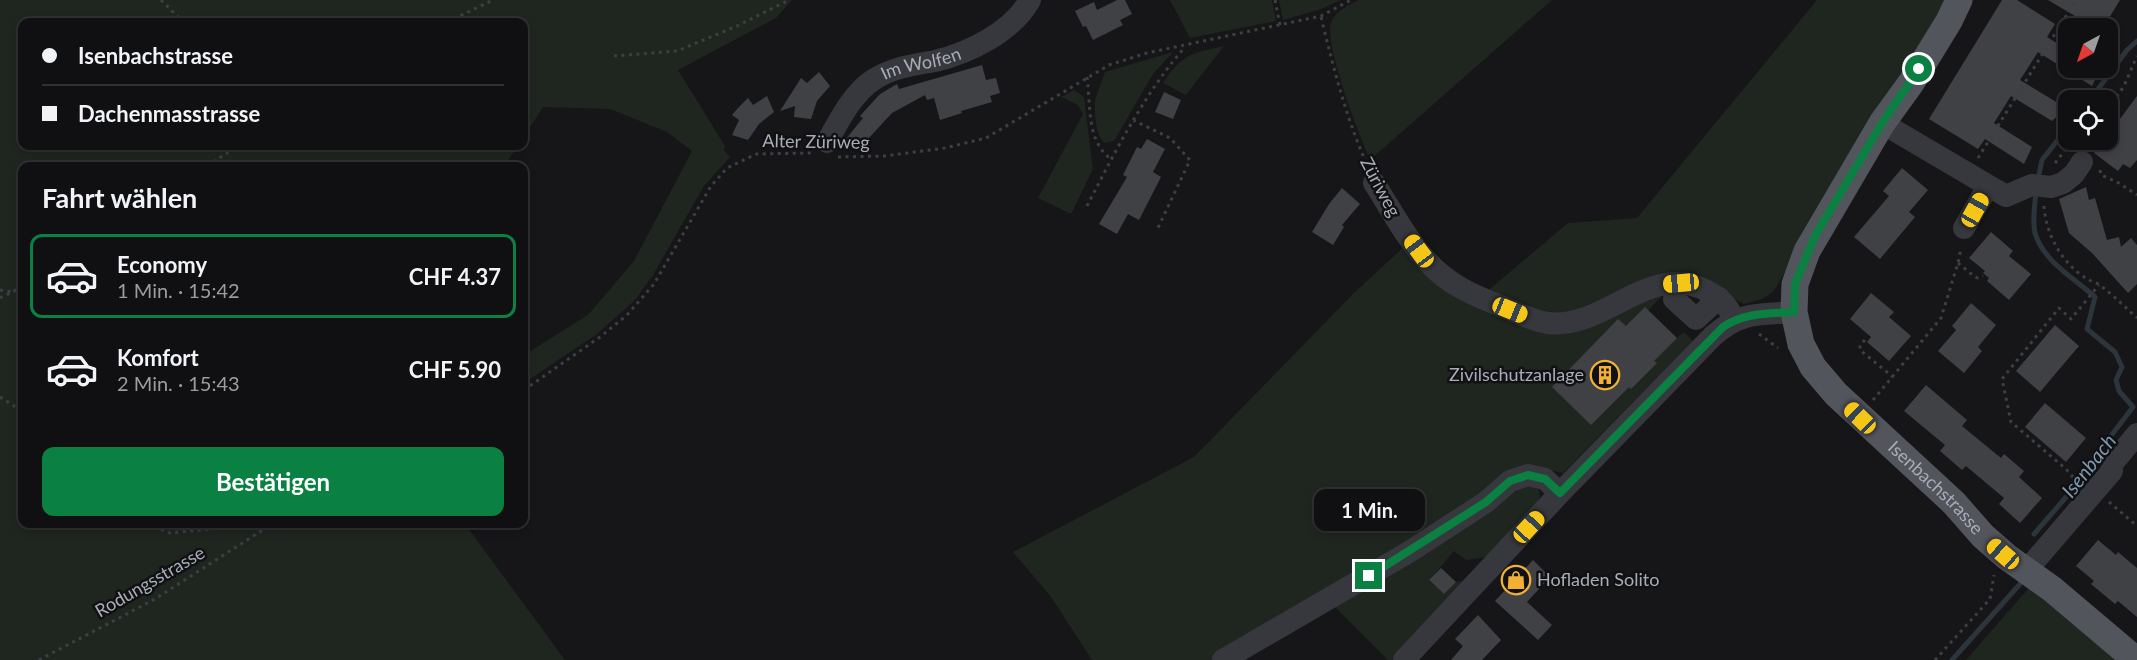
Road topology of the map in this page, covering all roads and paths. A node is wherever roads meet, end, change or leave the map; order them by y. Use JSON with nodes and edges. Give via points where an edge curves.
{"nodes":[{"id":1,"x":161,"y":0,"type":"edge"},
{"id":2,"x":493,"y":0,"type":"edge"},
{"id":3,"x":789,"y":0,"type":"edge"},
{"id":4,"x":1030,"y":0,"type":"edge"},
{"id":5,"x":1275,"y":0,"type":"edge"},
{"id":6,"x":1351,"y":0,"type":"edge"},
{"id":7,"x":1959,"y":0,"type":"edge"},
{"id":8,"x":2076,"y":0,"type":"edge"},
{"id":9,"x":1321,"y":16,"type":"junction"},
{"id":10,"x":179,"y":18,"type":"edge"},
{"id":11,"x":455,"y":18,"type":"edge"},
{"id":12,"x":1280,"y":25,"type":"junction"},
{"id":13,"x":1186,"y":46,"type":"junction"},
{"id":14,"x":614,"y":56,"type":"dead end"},
{"id":15,"x":2137,"y":56,"type":"edge"},
{"id":16,"x":1087,"y":77,"type":"junction"},
{"id":17,"x":2118,"y":95,"type":"edge"},
{"id":18,"x":1133,"y":120,"type":"junction"},
{"id":19,"x":1882,"y":123,"type":"junction"},
{"id":20,"x":232,"y":150,"type":"edge"},
{"id":21,"x":2065,"y":150,"type":"edge"},
{"id":22,"x":827,"y":151,"type":"junction"},
{"id":23,"x":1978,"y":158,"type":"dead end"},
{"id":24,"x":1111,"y":159,"type":"junction"},
{"id":25,"x":213,"y":162,"type":"edge"},
{"id":26,"x":2082,"y":162,"type":"dead end"},
{"id":27,"x":1374,"y":183,"type":"joint"},
{"id":28,"x":2039,"y":185,"type":"junction"},
{"id":29,"x":1988,"y":186,"type":"junction"},
{"id":30,"x":1087,"y":206,"type":"dead end"},
{"id":31,"x":1158,"y":228,"type":"dead end"},
{"id":32,"x":1964,"y":228,"type":"joint"},
{"id":33,"x":1958,"y":263,"type":"junction"},
{"id":34,"x":1983,"y":276,"type":"dead end"},
{"id":35,"x":2099,"y":285,"type":"junction"},
{"id":36,"x":18,"y":289,"type":"edge"},
{"id":37,"x":0,"y":290,"type":"edge"},
{"id":38,"x":13,"y":292,"type":"junction"},
{"id":39,"x":0,"y":298,"type":"edge"},
{"id":40,"x":1719,"y":298,"type":"junction"},
{"id":41,"x":1674,"y":299,"type":"dead end"},
{"id":42,"x":1794,"y":312,"type":"junction"},
{"id":43,"x":2137,"y":318,"type":"edge"},
{"id":44,"x":1734,"y":320,"type":"junction"},
{"id":45,"x":1865,"y":340,"type":"dead end"},
{"id":46,"x":1893,"y":377,"type":"junction"},
{"id":47,"x":528,"y":387,"type":"edge"},
{"id":48,"x":0,"y":398,"type":"edge"},
{"id":49,"x":1866,"y":408,"type":"dead end"},
{"id":50,"x":18,"y":409,"type":"edge"},
{"id":51,"x":2137,"y":434,"type":"edge"},
{"id":52,"x":2074,"y":479,"type":"dead end"},
{"id":53,"x":1560,"y":493,"type":"junction"},
{"id":54,"x":2101,"y":495,"type":"dead end"},
{"id":55,"x":2137,"y":526,"type":"edge"},
{"id":56,"x":157,"y":528,"type":"edge"},
{"id":57,"x":219,"y":528,"type":"edge"},
{"id":58,"x":266,"y":528,"type":"edge"},
{"id":59,"x":2017,"y":564,"type":"junction"},
{"id":60,"x":39,"y":660,"type":"edge"},
{"id":61,"x":1223,"y":660,"type":"edge"},
{"id":62,"x":1404,"y":660,"type":"edge"},
{"id":63,"x":1935,"y":660,"type":"edge"},
{"id":64,"x":2136,"y":660,"type":"edge"}],
"edges":[{"from":1,"to":10,"type":"path"},
{"from":2,"to":11,"type":"path"},
{"from":3,"to":14,"type":"path","via":[[677,51]]},
{"from":4,"to":22,"type":"street","name":"Im Wolfen","via":[[1012,21],[976,46],[954,56],[901,67],[871,81],[858,93]]},
{"from":5,"to":12,"type":"path"},
{"from":6,"to":9,"type":"path"},
{"from":7,"to":19,"type":"main road","name":"Isenbachstrasse","via":[[1911,83]]},
{"from":8,"to":23,"type":"path"},
{"from":9,"to":12,"type":"path"},
{"from":9,"to":27,"type":"path","name":"Züriweg","via":[[1349,122]]},
{"from":12,"to":13,"type":"path"},
{"from":13,"to":16,"type":"path","via":[[1147,53]]},
{"from":13,"to":18,"type":"path","via":[[1165,70]]},
{"from":15,"to":17,"type":"path"},
{"from":16,"to":22,"type":"path","name":"Alter Züriweg","via":[[986,138],[885,156],[844,158]]},
{"from":16,"to":24,"type":"path","via":[[1094,138],[1102,153]]},
{"from":18,"to":24,"type":"path"},
{"from":18,"to":31,"type":"path","via":[[1170,138],[1191,160]]},
{"from":19,"to":29,"type":"street"},
{"from":19,"to":42,"type":"main road","name":"Isenbachstrasse","via":[[1807,251],[1795,284]]},
{"from":20,"to":25,"type":"path"},
{"from":21,"to":28,"type":"path"},
{"from":22,"to":47,"type":"path","name":"Alter Züriweg","via":[[756,154],[727,168],[711,186],[654,284],[627,315]]},
{"from":24,"to":30,"type":"path"},
{"from":26,"to":28,"type":"street","via":[[2063,183]]},
{"from":27,"to":40,"type":"street","name":"Züriweg","via":[[1428,263],[1471,294],[1529,318],[1549,323],[1570,322],[1659,285],[1681,283],[1700,287]]},
{"from":28,"to":29,"type":"street","via":[[2006,196]]},
{"from":28,"to":35,"type":"path","via":[[2052,240],[2064,259]]},
{"from":29,"to":32,"type":"street"},
{"from":32,"to":33,"type":"path"},
{"from":33,"to":34,"type":"path","via":[[1975,277]]},
{"from":33,"to":46,"type":"path","via":[[1941,318]]},
{"from":35,"to":43,"type":"path"},
{"from":35,"to":52,"type":"path","via":[[2071,319],[2059,308],[2002,379],[2011,422]]},
{"from":36,"to":38,"type":"path"},
{"from":37,"to":38,"type":"path"},
{"from":38,"to":39,"type":"path"},
{"from":40,"to":41,"type":"street","via":[[1696,319]]},
{"from":40,"to":44,"type":"street"},
{"from":42,"to":44,"type":"street"},
{"from":42,"to":59,"type":"main road","name":"Isenbachstrasse","via":[[1801,344],[1813,367],[1836,394]]},
{"from":44,"to":53,"type":"street","via":[[1713,336]]},
{"from":45,"to":46,"type":"path","via":[[1860,350]]},
{"from":46,"to":49,"type":"path"},
{"from":48,"to":50,"type":"path"},
{"from":51,"to":59,"type":"street","via":[[2112,464],[2112,471]]},
{"from":53,"to":61,"type":"street","via":[[1545,479],[1528,475],[1510,481],[1486,502],[1409,552]]},
{"from":53,"to":62,"type":"street"},
{"from":54,"to":55,"type":"path"},
{"from":56,"to":57,"type":"path","via":[[170,533]]},
{"from":58,"to":60,"type":"path","name":"Rodungsstrasse","via":[[155,599]]},
{"from":59,"to":63,"type":"path","via":[[1994,573],[1990,600]]},
{"from":59,"to":64,"type":"main road","name":"Isenbachstrasse"}]}
